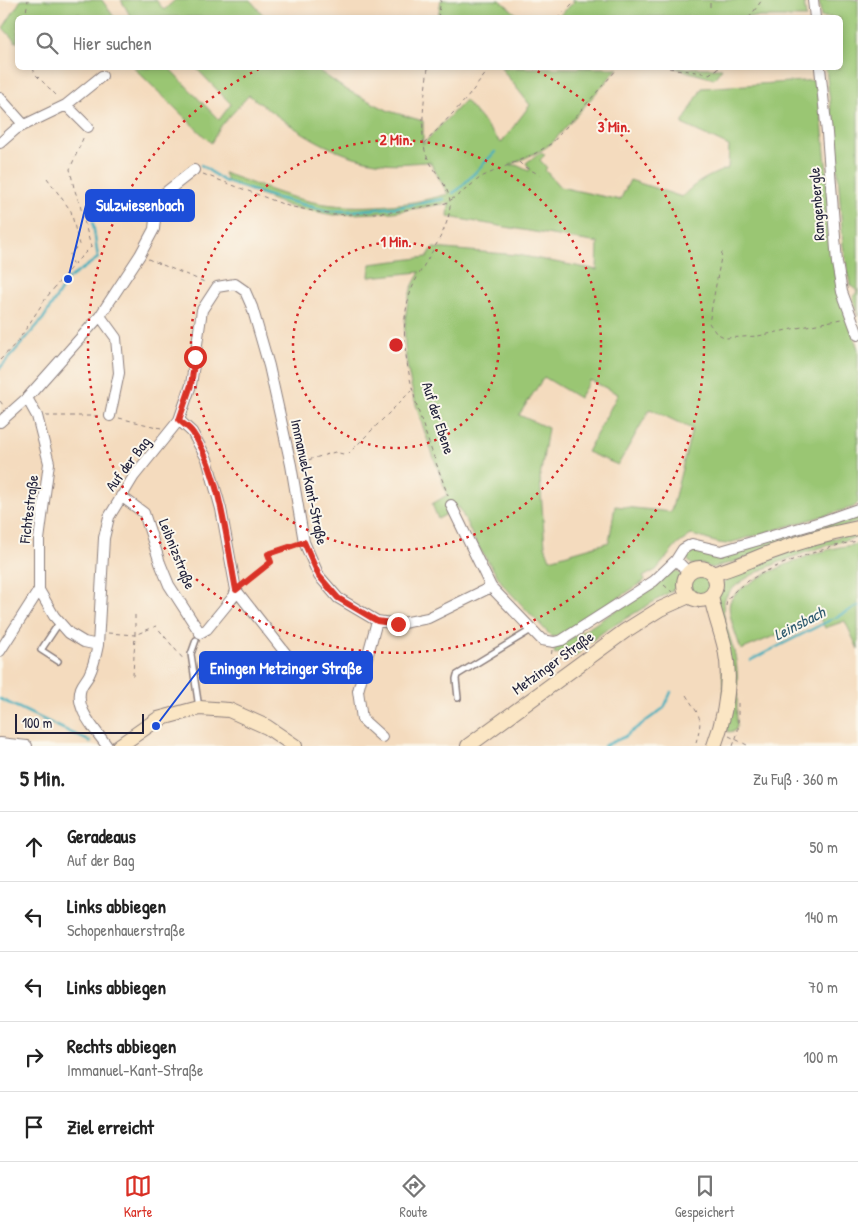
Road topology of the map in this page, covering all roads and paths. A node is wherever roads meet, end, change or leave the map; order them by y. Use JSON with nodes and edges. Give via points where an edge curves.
{"nodes":[{"id":1,"x":28,"y":0,"type":"edge"},
{"id":2,"x":441,"y":0,"type":"edge"},
{"id":3,"x":576,"y":0,"type":"edge"},
{"id":4,"x":710,"y":0,"type":"edge"},
{"id":5,"x":762,"y":0,"type":"edge"},
{"id":6,"x":813,"y":0,"type":"edge"},
{"id":7,"x":855,"y":0,"type":"edge"},
{"id":8,"x":858,"y":0,"type":"edge"},
{"id":9,"x":710,"y":7,"type":"dead end"},
{"id":10,"x":26,"y":15,"type":"edge"},
{"id":11,"x":438,"y":15,"type":"edge"},
{"id":12,"x":561,"y":15,"type":"edge"},
{"id":13,"x":751,"y":15,"type":"edge"},
{"id":14,"x":815,"y":15,"type":"edge"},
{"id":15,"x":34,"y":70,"type":"edge"},
{"id":16,"x":428,"y":70,"type":"edge"},
{"id":17,"x":488,"y":70,"type":"edge"},
{"id":18,"x":616,"y":70,"type":"edge"},
{"id":19,"x":682,"y":70,"type":"edge"},
{"id":20,"x":716,"y":70,"type":"edge"},
{"id":21,"x":820,"y":70,"type":"edge"},
{"id":22,"x":102,"y":76,"type":"dead end"},
{"id":23,"x":0,"y":98,"type":"edge"},
{"id":24,"x":66,"y":105,"type":"junction"},
{"id":25,"x":24,"y":125,"type":"junction"},
{"id":26,"x":87,"y":130,"type":"joint"},
{"id":27,"x":0,"y":144,"type":"edge"},
{"id":28,"x":423,"y":145,"type":"junction"},
{"id":29,"x":519,"y":161,"type":"junction"},
{"id":30,"x":194,"y":170,"type":"joint"},
{"id":31,"x":540,"y":175,"type":"dead end"},
{"id":32,"x":48,"y":178,"type":"dead end"},
{"id":33,"x":450,"y":200,"type":"junction"},
{"id":34,"x":722,"y":252,"type":"dead end"},
{"id":35,"x":140,"y":255,"type":"junction"},
{"id":36,"x":72,"y":264,"type":"junction"},
{"id":37,"x":217,"y":287,"type":"junction"},
{"id":38,"x":100,"y":316,"type":"junction"},
{"id":39,"x":852,"y":317,"type":"junction"},
{"id":40,"x":858,"y":335,"type":"edge"},
{"id":41,"x":0,"y":360,"type":"edge"},
{"id":42,"x":412,"y":390,"type":"junction"},
{"id":43,"x":27,"y":398,"type":"junction"},
{"id":44,"x":37,"y":416,"type":"junction"},
{"id":45,"x":110,"y":416,"type":"junction"},
{"id":46,"x":179,"y":420,"type":"junction"},
{"id":47,"x":0,"y":422,"type":"edge"},
{"id":48,"x":172,"y":430,"type":"junction"},
{"id":49,"x":291,"y":465,"type":"junction"},
{"id":50,"x":120,"y":496,"type":"junction"},
{"id":51,"x":451,"y":505,"type":"joint"},
{"id":52,"x":858,"y":509,"type":"edge"},
{"id":53,"x":858,"y":528,"type":"edge"},
{"id":54,"x":858,"y":541,"type":"edge"},
{"id":55,"x":304,"y":542,"type":"junction"},
{"id":56,"x":676,"y":560,"type":"junction"},
{"id":57,"x":689,"y":573,"type":"junction"},
{"id":58,"x":714,"y":578,"type":"junction"},
{"id":59,"x":654,"y":581,"type":"junction"},
{"id":60,"x":491,"y":587,"type":"junction"},
{"id":61,"x":40,"y":590,"type":"junction"},
{"id":62,"x":236,"y":590,"type":"junction"},
{"id":63,"x":681,"y":595,"type":"junction"},
{"id":64,"x":706,"y":603,"type":"junction"},
{"id":65,"x":726,"y":607,"type":"dead end"},
{"id":66,"x":135,"y":615,"type":"dead end"},
{"id":67,"x":377,"y":621,"type":"junction"},
{"id":68,"x":59,"y":623,"type":"junction"},
{"id":69,"x":531,"y":630,"type":"junction"},
{"id":70,"x":100,"y":633,"type":"junction"},
{"id":71,"x":134,"y":634,"type":"junction"},
{"id":72,"x":196,"y":640,"type":"dead end"},
{"id":73,"x":554,"y":642,"type":"junction"},
{"id":74,"x":98,"y":645,"type":"junction"},
{"id":75,"x":0,"y":651,"type":"edge"},
{"id":76,"x":58,"y":661,"type":"dead end"},
{"id":77,"x":193,"y":665,"type":"junction"},
{"id":78,"x":570,"y":670,"type":"junction"},
{"id":79,"x":133,"y":676,"type":"dead end"},
{"id":80,"x":305,"y":678,"type":"dead end"},
{"id":81,"x":686,"y":695,"type":"dead end"},
{"id":82,"x":458,"y":698,"type":"dead end"},
{"id":83,"x":737,"y":698,"type":"dead end"},
{"id":84,"x":199,"y":708,"type":"junction"},
{"id":85,"x":382,"y":737,"type":"dead end"},
{"id":86,"x":737,"y":739,"type":"junction"},
{"id":87,"x":0,"y":743,"type":"edge"},
{"id":88,"x":27,"y":746,"type":"edge"},
{"id":89,"x":108,"y":746,"type":"edge"},
{"id":90,"x":119,"y":746,"type":"edge"},
{"id":91,"x":295,"y":746,"type":"edge"},
{"id":92,"x":468,"y":746,"type":"edge"},
{"id":93,"x":695,"y":746,"type":"edge"},
{"id":94,"x":714,"y":746,"type":"edge"},
{"id":95,"x":733,"y":746,"type":"edge"},
{"id":96,"x":749,"y":746,"type":"edge"}],
"edges":[{"from":1,"to":10,"type":"path"},
{"from":2,"to":11,"type":"path"},
{"from":3,"to":12,"type":"path"},
{"from":4,"to":9,"type":"path"},
{"from":5,"to":13,"type":"path"},
{"from":6,"to":14,"type":"street"},
{"from":7,"to":8,"type":"path"},
{"from":15,"to":24,"type":"path"},
{"from":16,"to":28,"type":"path"},
{"from":17,"to":28,"type":"path"},
{"from":18,"to":29,"type":"path","via":[[552,143]]},
{"from":19,"to":20,"type":"path","via":[[709,74]]},
{"from":21,"to":39,"type":"street","name":"Rangenbergle","via":[[837,263],[842,292]]},
{"from":22,"to":24,"type":"street"},
{"from":23,"to":25,"type":"street"},
{"from":24,"to":25,"type":"street"},
{"from":24,"to":26,"type":"street"},
{"from":25,"to":27,"type":"street"},
{"from":26,"to":36,"type":"path","via":[[70,169],[91,247]]},
{"from":28,"to":33,"type":"path"},
{"from":29,"to":31,"type":"path"},
{"from":29,"to":33,"type":"path","via":[[481,177]]},
{"from":30,"to":33,"type":"path","via":[[288,206],[333,215],[393,212]]},
{"from":30,"to":35,"type":"street","via":[[157,199],[154,229]]},
{"from":32,"to":36,"type":"path","via":[[71,211],[80,244],[70,254]]},
{"from":33,"to":42,"type":"path","name":"Auf der Ebene","via":[[446,223],[410,292],[404,325]]},
{"from":34,"to":39,"type":"path","via":[[709,323],[716,334],[726,338],[758,336]]},
{"from":35,"to":37,"type":"path"},
{"from":35,"to":38,"type":"street"},
{"from":36,"to":41,"type":"path","via":[[18,341]]},
{"from":37,"to":46,"type":"street","name":"Auf der Bag","via":[[202,310],[191,385]]},
{"from":37,"to":49,"type":"street","name":"Immanuel-Kant-Straße","via":[[235,284],[245,291],[252,307]]},
{"from":38,"to":43,"type":"street"},
{"from":38,"to":45,"type":"street","via":[[116,338],[117,347],[119,373]]},
{"from":39,"to":40,"type":"street","name":"Rangenbergle"},
{"from":42,"to":49,"type":"path","via":[[347,455],[335,452]]},
{"from":42,"to":51,"type":"path","name":"Auf der Ebene"},
{"from":43,"to":44,"type":"street","name":"Fichtestraße"},
{"from":43,"to":47,"type":"street"},
{"from":44,"to":45,"type":"path"},
{"from":44,"to":61,"type":"street","name":"Fichtestraße","via":[[50,464],[39,540]]},
{"from":45,"to":48,"type":"path"},
{"from":46,"to":48,"type":"street","name":"Auf der Bag"},
{"from":46,"to":62,"type":"street","via":[[192,432],[207,459],[221,509]]},
{"from":48,"to":50,"type":"street","name":"Auf der Bag"},
{"from":49,"to":55,"type":"street","name":"Immanuel-Kant-Straße"},
{"from":50,"to":62,"type":"street","name":"Leibnizstraße","via":[[144,513],[170,585],[200,633],[207,629]]},
{"from":50,"to":70,"type":"street","name":"Auf der Bag","via":[[109,517],[104,538]]},
{"from":51,"to":60,"type":"street"},
{"from":52,"to":56,"type":"street","via":[[721,552],[692,544],[683,549]]},
{"from":53,"to":58,"type":"main road","via":[[816,537],[768,553]]},
{"from":54,"to":65,"type":"path","via":[[821,550],[759,575],[734,590]]},
{"from":55,"to":62,"type":"path","via":[[268,554],[271,562]]},
{"from":55,"to":67,"type":"street","name":"Immanuel-Kant-Straße","via":[[319,576],[338,598]]},
{"from":56,"to":57,"type":"street"},
{"from":56,"to":59,"type":"street","name":"Metzinger Straße"},
{"from":57,"to":58,"type":"main road","via":[[703,569]]},
{"from":57,"to":63,"type":"main road"},
{"from":58,"to":64,"type":"main road","via":[[715,589]]},
{"from":59,"to":63,"type":"path"},
{"from":59,"to":73,"type":"street","name":"Metzinger Straße"},
{"from":60,"to":67,"type":"street","name":"Immanuel-Kant-Straße","via":[[428,618],[398,624]]},
{"from":60,"to":69,"type":"street"},
{"from":61,"to":68,"type":"street","name":"Fichtestraße"},
{"from":61,"to":75,"type":"street"},
{"from":62,"to":80,"type":"street"},
{"from":63,"to":64,"type":"main road"},
{"from":63,"to":64,"type":"path","via":[[679,604],[697,606]]},
{"from":63,"to":78,"type":"main road","name":"Metzinger Straße"},
{"from":64,"to":94,"type":"main road","via":[[721,634],[728,662],[728,688]]},
{"from":66,"to":71,"type":"path"},
{"from":67,"to":85,"type":"street","via":[[358,691],[362,718]]},
{"from":68,"to":74,"type":"street","name":"Fichtestraße","via":[[84,642]]},
{"from":68,"to":76,"type":"lane","via":[[41,650]]},
{"from":69,"to":73,"type":"street","name":"Metzinger Straße","via":[[542,640]]},
{"from":69,"to":82,"type":"lane","via":[[457,675]]},
{"from":70,"to":71,"type":"path"},
{"from":70,"to":74,"type":"street","name":"Auf der Bag"},
{"from":71,"to":77,"type":"path","via":[[156,626],[173,649]]},
{"from":71,"to":79,"type":"path"},
{"from":72,"to":77,"type":"lane","via":[[191,654]]},
{"from":73,"to":78,"type":"path","via":[[551,658],[572,656]]},
{"from":74,"to":89,"type":"street","name":"Auf der Bag","via":[[90,674],[81,688],[79,702]]},
{"from":77,"to":84,"type":"lane"},
{"from":78,"to":92,"type":"main road","name":"Metzinger Straße"},
{"from":81,"to":93,"type":"path","via":[[701,722]]},
{"from":83,"to":86,"type":"path"},
{"from":84,"to":90,"type":"main road","via":[[158,719]]},
{"from":84,"to":91,"type":"main road","via":[[229,710],[267,727]]},
{"from":86,"to":95,"type":"path"},
{"from":86,"to":96,"type":"path"},
{"from":87,"to":88,"type":"street"}]}
